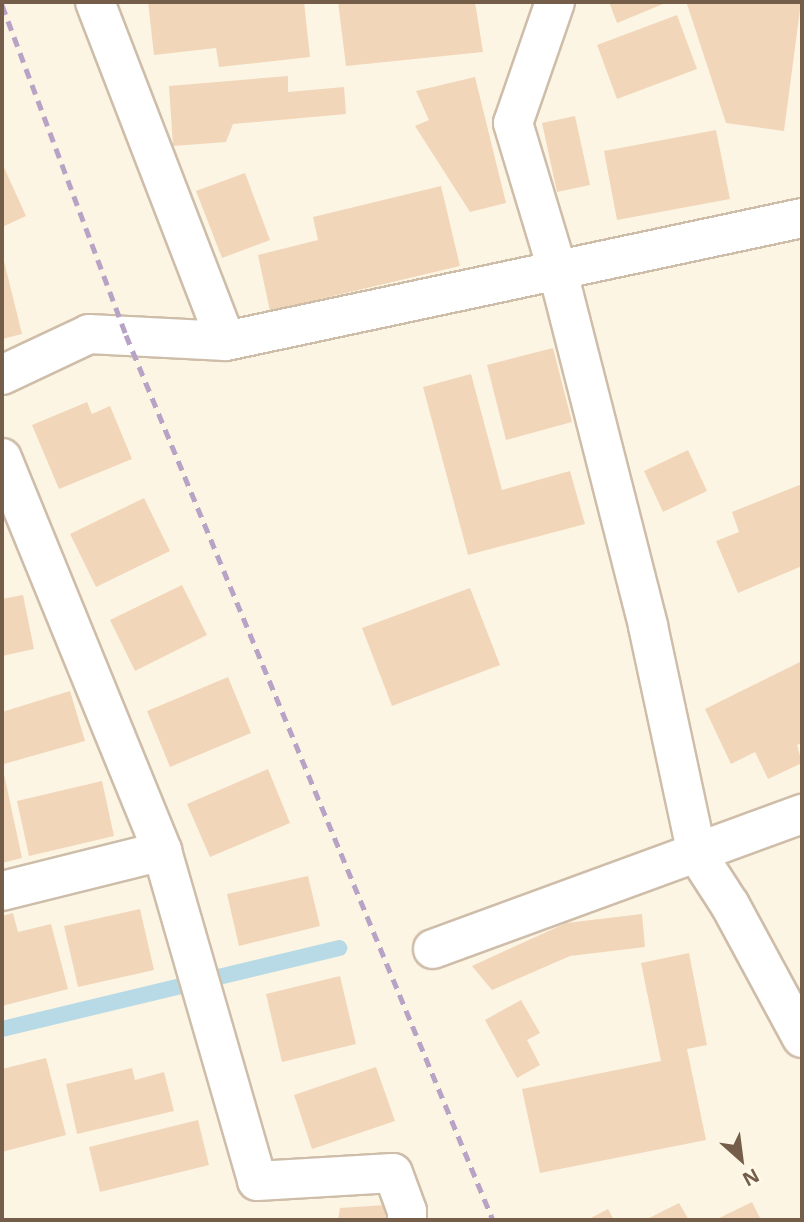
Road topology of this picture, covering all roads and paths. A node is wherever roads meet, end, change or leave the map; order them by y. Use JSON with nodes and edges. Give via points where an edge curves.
{"nodes":[{"id":1,"x":95,"y":2,"type":"edge"},
{"id":2,"x":555,"y":2,"type":"edge"},
{"id":3,"x":802,"y":218,"type":"edge"},
{"id":4,"x":558,"y":272,"type":"junction"},
{"id":5,"x":226,"y":341,"type":"junction"},
{"id":6,"x":2,"y":375,"type":"edge"},
{"id":7,"x":2,"y":458,"type":"edge"},
{"id":8,"x":802,"y":814,"type":"edge"},
{"id":9,"x":162,"y":852,"type":"junction"},
{"id":10,"x":697,"y":854,"type":"junction"},
{"id":11,"x":2,"y":891,"type":"edge"},
{"id":12,"x":433,"y":949,"type":"dead end"},
{"id":13,"x":802,"y":1038,"type":"edge"},
{"id":14,"x":407,"y":1220,"type":"edge"}],
"edges":[{"from":1,"to":5,"type":"street"},
{"from":2,"to":4,"type":"street","via":[[513,123]]},
{"from":3,"to":4,"type":"street"},
{"from":4,"to":5,"type":"street"},
{"from":4,"to":10,"type":"street","via":[[648,626]]},
{"from":5,"to":6,"type":"street","via":[[89,334]]},
{"from":7,"to":9,"type":"street"},
{"from":8,"to":10,"type":"street"},
{"from":9,"to":11,"type":"street"},
{"from":9,"to":14,"type":"street","via":[[257,1181],[393,1173]]},
{"from":10,"to":12,"type":"street"},
{"from":10,"to":13,"type":"street"}]}
